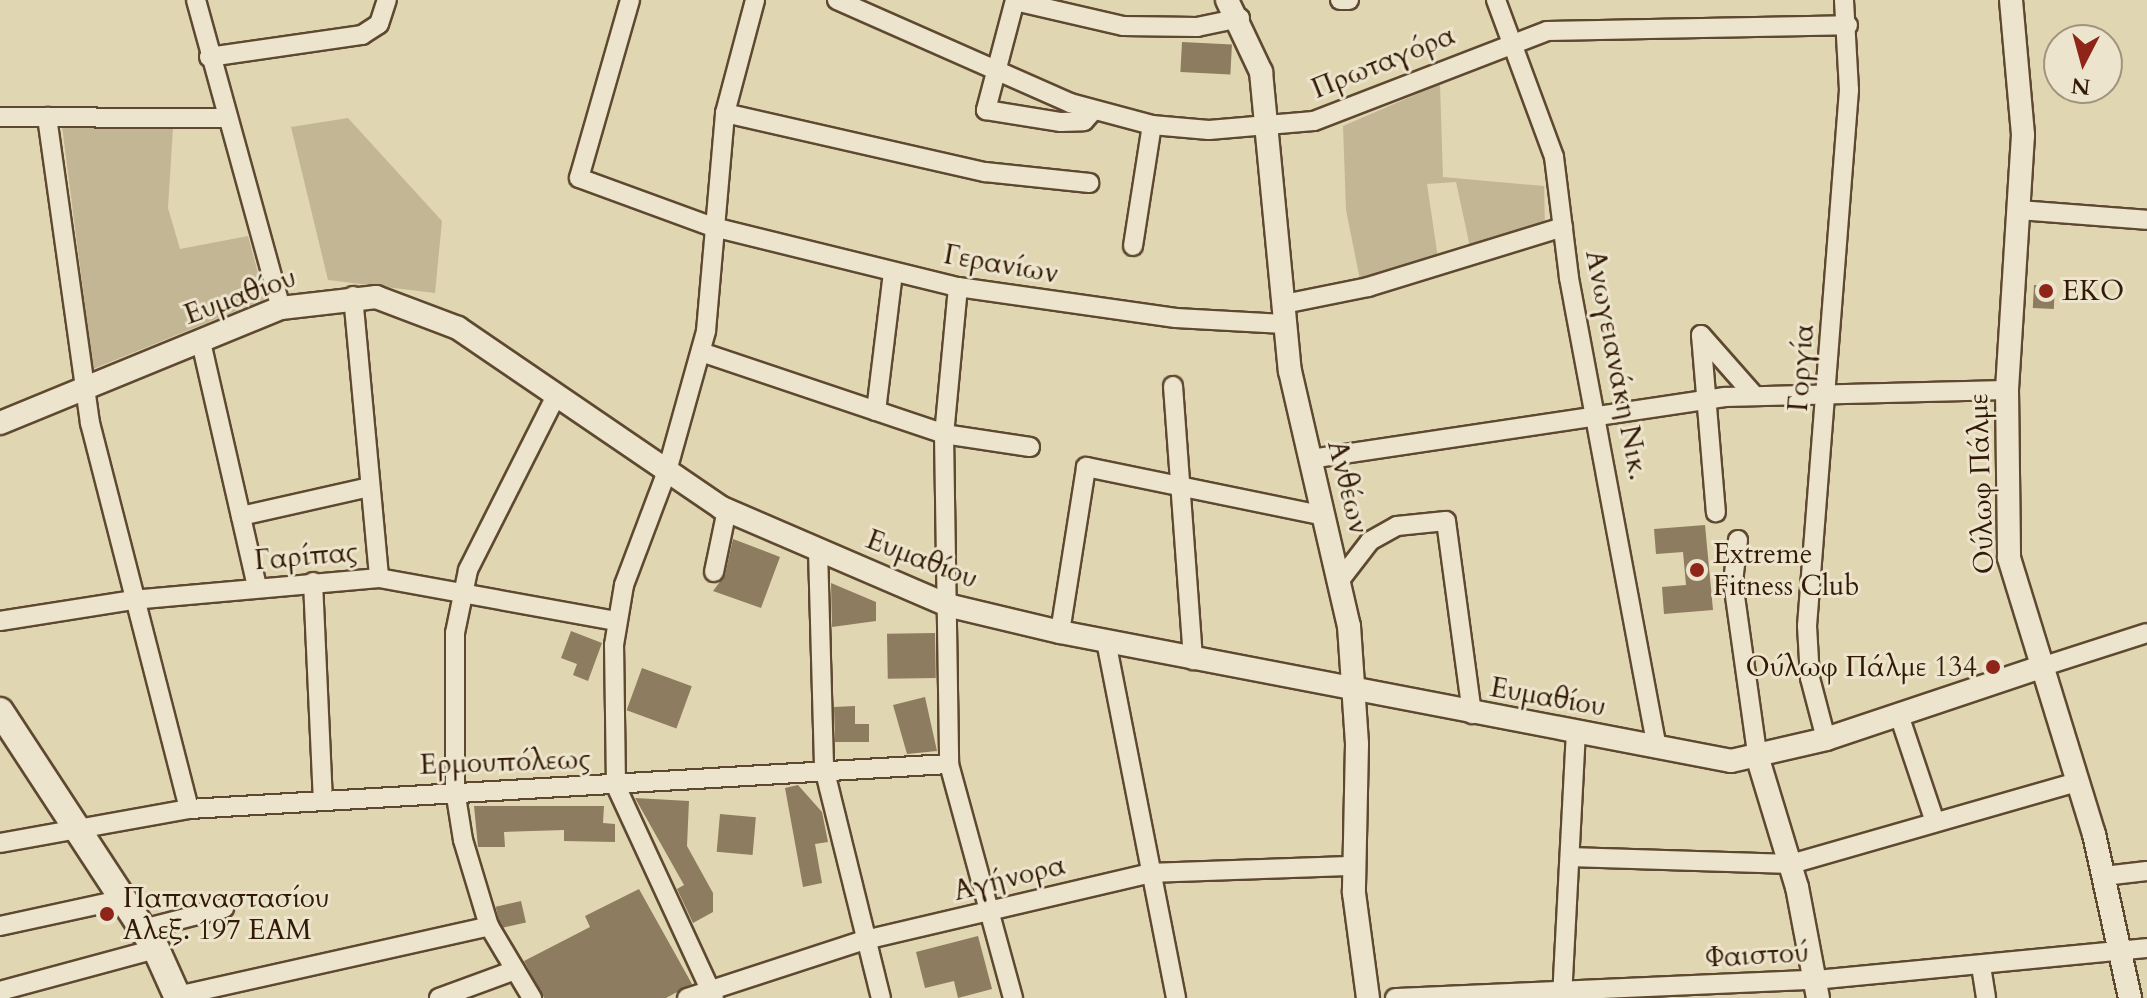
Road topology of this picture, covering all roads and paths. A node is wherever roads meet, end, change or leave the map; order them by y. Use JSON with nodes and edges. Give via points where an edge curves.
{"nodes":[{"id":1,"x":196,"y":0,"type":"edge"},
{"id":2,"x":387,"y":0,"type":"edge"},
{"id":3,"x":630,"y":0,"type":"edge"},
{"id":4,"x":755,"y":0,"type":"edge"},
{"id":5,"x":837,"y":0,"type":"edge"},
{"id":6,"x":1340,"y":0,"type":"edge"},
{"id":7,"x":1349,"y":0,"type":"edge"},
{"id":8,"x":1496,"y":0,"type":"edge"},
{"id":9,"x":1844,"y":0,"type":"edge"},
{"id":10,"x":2011,"y":0,"type":"edge"},
{"id":11,"x":1015,"y":1,"type":"edge"},
{"id":12,"x":1231,"y":5,"type":"edge"},
{"id":13,"x":1848,"y":25,"type":"junction"},
{"id":14,"x":1512,"y":40,"type":"junction"},
{"id":15,"x":209,"y":57,"type":"junction"},
{"id":16,"x":994,"y":72,"type":"junction"},
{"id":17,"x":1093,"y":111,"type":"junction"},
{"id":18,"x":725,"y":113,"type":"junction"},
{"id":19,"x":0,"y":117,"type":"edge"},
{"id":20,"x":47,"y":117,"type":"junction"},
{"id":21,"x":224,"y":118,"type":"junction"},
{"id":22,"x":1152,"y":125,"type":"junction"},
{"id":23,"x":1271,"y":128,"type":"junction"},
{"id":24,"x":1089,"y":183,"type":"dead end"},
{"id":25,"x":2018,"y":210,"type":"junction"},
{"id":26,"x":2147,"y":220,"type":"edge"},
{"id":27,"x":713,"y":227,"type":"junction"},
{"id":28,"x":1563,"y":227,"type":"junction"},
{"id":29,"x":1133,"y":246,"type":"dead end"},
{"id":30,"x":893,"y":272,"type":"junction"},
{"id":31,"x":958,"y":287,"type":"junction"},
{"id":32,"x":353,"y":296,"type":"junction"},
{"id":33,"x":281,"y":308,"type":"junction"},
{"id":34,"x":1284,"y":314,"type":"junction"},
{"id":35,"x":201,"y":342,"type":"junction"},
{"id":36,"x":701,"y":352,"type":"junction"},
{"id":37,"x":1173,"y":386,"type":"dead end"},
{"id":38,"x":1827,"y":389,"type":"junction"},
{"id":39,"x":2007,"y":390,"type":"junction"},
{"id":40,"x":85,"y":392,"type":"junction"},
{"id":41,"x":1753,"y":394,"type":"junction"},
{"id":42,"x":556,"y":396,"type":"junction"},
{"id":43,"x":1705,"y":399,"type":"junction"},
{"id":44,"x":876,"y":411,"type":"junction"},
{"id":45,"x":1596,"y":414,"type":"junction"},
{"id":46,"x":0,"y":423,"type":"edge"},
{"id":47,"x":944,"y":434,"type":"junction"},
{"id":48,"x":1030,"y":447,"type":"dead end"},
{"id":49,"x":1310,"y":459,"type":"junction"},
{"id":50,"x":667,"y":471,"type":"junction"},
{"id":51,"x":1182,"y":486,"type":"junction"},
{"id":52,"x":370,"y":487,"type":"junction"},
{"id":53,"x":727,"y":510,"type":"junction"},
{"id":54,"x":1716,"y":512,"type":"dead end"},
{"id":55,"x":241,"y":516,"type":"junction"},
{"id":56,"x":1324,"y":516,"type":"junction"},
{"id":57,"x":1738,"y":540,"type":"dead end"},
{"id":58,"x":818,"y":550,"type":"junction"},
{"id":59,"x":714,"y":572,"type":"dead end"},
{"id":60,"x":379,"y":578,"type":"junction"},
{"id":61,"x":1340,"y":580,"type":"junction"},
{"id":62,"x":313,"y":582,"type":"junction"},
{"id":63,"x":257,"y":587,"type":"junction"},
{"id":64,"x":460,"y":591,"type":"junction"},
{"id":65,"x":132,"y":600,"type":"junction"},
{"id":66,"x":947,"y":605,"type":"junction"},
{"id":67,"x":0,"y":621,"type":"edge"},
{"id":68,"x":615,"y":621,"type":"junction"},
{"id":69,"x":1060,"y":632,"type":"junction"},
{"id":70,"x":2147,"y":633,"type":"edge"},
{"id":71,"x":1106,"y":641,"type":"junction"},
{"id":72,"x":1193,"y":660,"type":"junction"},
{"id":73,"x":2038,"y":668,"type":"junction"},
{"id":74,"x":1356,"y":694,"type":"junction"},
{"id":75,"x":0,"y":713,"type":"edge"},
{"id":76,"x":1472,"y":714,"type":"junction"},
{"id":77,"x":1899,"y":715,"type":"junction"},
{"id":78,"x":1576,"y":731,"type":"junction"},
{"id":79,"x":1826,"y":739,"type":"junction"},
{"id":80,"x":1657,"y":748,"type":"junction"},
{"id":81,"x":1758,"y":759,"type":"junction"},
{"id":82,"x":949,"y":764,"type":"junction"},
{"id":83,"x":824,"y":768,"type":"junction"},
{"id":84,"x":2077,"y":782,"type":"junction"},
{"id":85,"x":616,"y":786,"type":"junction"},
{"id":86,"x":455,"y":790,"type":"junction"},
{"id":87,"x":323,"y":799,"type":"junction"},
{"id":88,"x":189,"y":809,"type":"junction"},
{"id":89,"x":1934,"y":819,"type":"junction"},
{"id":90,"x":69,"y":826,"type":"junction"},
{"id":91,"x":0,"y":843,"type":"edge"},
{"id":92,"x":1570,"y":857,"type":"junction"},
{"id":93,"x":1791,"y":864,"type":"junction"},
{"id":94,"x":1354,"y":866,"type":"junction"},
{"id":95,"x":2147,"y":871,"type":"edge"},
{"id":96,"x":1150,"y":873,"type":"junction"},
{"id":97,"x":2104,"y":876,"type":"junction"},
{"id":98,"x":124,"y":899,"type":"junction"},
{"id":99,"x":224,"y":908,"type":"dead end"},
{"id":100,"x":990,"y":912,"type":"junction"},
{"id":101,"x":0,"y":926,"type":"edge"},
{"id":102,"x":489,"y":926,"type":"junction"},
{"id":103,"x":149,"y":939,"type":"junction"},
{"id":104,"x":861,"y":941,"type":"junction"},
{"id":105,"x":2147,"y":948,"type":"edge"},
{"id":106,"x":2121,"y":952,"type":"junction"},
{"id":107,"x":1981,"y":966,"type":"junction"},
{"id":108,"x":515,"y":970,"type":"junction"},
{"id":109,"x":1816,"y":989,"type":"edge"},
{"id":110,"x":0,"y":991,"type":"edge"},
{"id":111,"x":1694,"y":992,"type":"edge"},
{"id":112,"x":712,"y":993,"type":"edge"},
{"id":113,"x":177,"y":997,"type":"edge"},
{"id":114,"x":1562,"y":997,"type":"edge"},
{"id":115,"x":439,"y":998,"type":"edge"},
{"id":116,"x":532,"y":998,"type":"edge"},
{"id":117,"x":687,"y":998,"type":"edge"},
{"id":118,"x":881,"y":998,"type":"edge"},
{"id":119,"x":1013,"y":998,"type":"edge"},
{"id":120,"x":1176,"y":998,"type":"edge"},
{"id":121,"x":1368,"y":998,"type":"edge"},
{"id":122,"x":1395,"y":998,"type":"edge"},
{"id":123,"x":1986,"y":998,"type":"edge"},
{"id":124,"x":2130,"y":998,"type":"edge"}],
"edges":[{"from":1,"to":15,"type":"street"},
{"from":2,"to":15,"type":"street","via":[[379,24],[362,35]]},
{"from":3,"to":27,"type":"street","name":"Γερανίων","via":[[579,178]]},
{"from":4,"to":18,"type":"street"},
{"from":5,"to":16,"type":"street","name":"Πρωταγόρα"},
{"from":6,"to":7,"type":"street"},
{"from":8,"to":14,"type":"street","name":"Ανωγειανάκη Νικ."},
{"from":9,"to":13,"type":"street","name":"Γοργία"},
{"from":10,"to":25,"type":"street","name":"Ούλωφ Πάλμε","via":[[2022,117]]},
{"from":11,"to":12,"type":"street","via":[[1123,26],[1197,27]]},
{"from":11,"to":16,"type":"street"},
{"from":12,"to":23,"type":"street","name":"Ανθέων","via":[[1256,52]]},
{"from":13,"to":14,"type":"street","name":"Πρωταγόρα","via":[[1580,28]]},
{"from":13,"to":38,"type":"street","name":"Γοργία"},
{"from":14,"to":23,"type":"street","name":"Πρωταγόρα","via":[[1335,114]]},
{"from":14,"to":28,"type":"street","name":"Ανωγειανάκη Νικ.","via":[[1549,139]]},
{"from":15,"to":21,"type":"street"},
{"from":16,"to":17,"type":"street","name":"Πρωταγόρα"},
{"from":16,"to":17,"type":"street","via":[[986,110],[993,115],[1084,121]]},
{"from":17,"to":22,"type":"street","name":"Πρωταγόρα"},
{"from":18,"to":24,"type":"street","via":[[985,172]]},
{"from":18,"to":27,"type":"street"},
{"from":19,"to":20,"type":"street"},
{"from":20,"to":21,"type":"street"},
{"from":20,"to":40,"type":"street"},
{"from":21,"to":33,"type":"street"},
{"from":22,"to":23,"type":"street","name":"Πρωταγόρα"},
{"from":22,"to":29,"type":"street"},
{"from":23,"to":34,"type":"street","name":"Ανθέων"},
{"from":25,"to":26,"type":"street"},
{"from":25,"to":39,"type":"street","name":"Ούλωφ Πάλμε"},
{"from":27,"to":30,"type":"street","name":"Γερανίων"},
{"from":27,"to":36,"type":"street"},
{"from":28,"to":34,"type":"street","name":"Γερανίων"},
{"from":28,"to":45,"type":"street","name":"Ανωγειανάκη Νικ."},
{"from":30,"to":31,"type":"street","name":"Γερανίων"},
{"from":30,"to":44,"type":"street"},
{"from":31,"to":34,"type":"street","name":"Γερανίων","via":[[1176,318]]},
{"from":31,"to":47,"type":"street"},
{"from":32,"to":33,"type":"street","name":"Ευμαθίου"},
{"from":32,"to":42,"type":"street","name":"Ευμαθίου","via":[[400,302],[441,319]]},
{"from":32,"to":52,"type":"street"},
{"from":33,"to":35,"type":"street","name":"Ευμαθίου"},
{"from":34,"to":49,"type":"street","name":"Ανθέων"},
{"from":35,"to":40,"type":"street","name":"Ευμαθίου"},
{"from":35,"to":55,"type":"street"},
{"from":36,"to":44,"type":"street"},
{"from":36,"to":50,"type":"street"},
{"from":37,"to":51,"type":"street"},
{"from":38,"to":39,"type":"street"},
{"from":38,"to":41,"type":"street"},
{"from":38,"to":79,"type":"street","name":"Γοργία","via":[[1807,638]]},
{"from":39,"to":73,"type":"street","name":"Ούλωφ Πάλμε","via":[[2009,558]]},
{"from":40,"to":46,"type":"street","name":"Ευμαθίου"},
{"from":40,"to":65,"type":"street"},
{"from":41,"to":43,"type":"street"},
{"from":41,"to":43,"type":"street","via":[[1701,335]]},
{"from":42,"to":50,"type":"street","name":"Ευμαθίου"},
{"from":42,"to":64,"type":"street"},
{"from":43,"to":45,"type":"street"},
{"from":43,"to":54,"type":"street"},
{"from":44,"to":47,"type":"street"},
{"from":45,"to":49,"type":"street"},
{"from":45,"to":80,"type":"street","name":"Ανωγειανάκη Νικ."},
{"from":47,"to":48,"type":"street"},
{"from":47,"to":66,"type":"street"},
{"from":49,"to":56,"type":"street","name":"Ανθέων"},
{"from":50,"to":53,"type":"street","name":"Ευμαθίου"},
{"from":50,"to":68,"type":"street"},
{"from":51,"to":56,"type":"street"},
{"from":51,"to":69,"type":"street","via":[[1086,467]]},
{"from":51,"to":72,"type":"street"},
{"from":52,"to":55,"type":"street"},
{"from":52,"to":60,"type":"street"},
{"from":53,"to":58,"type":"street","name":"Ευμαθίου"},
{"from":53,"to":59,"type":"street"},
{"from":55,"to":63,"type":"street"},
{"from":56,"to":61,"type":"street","name":"Ανθέων"},
{"from":57,"to":81,"type":"street","via":[[1733,582]]},
{"from":58,"to":66,"type":"street","name":"Ευμαθίου"},
{"from":58,"to":83,"type":"street"},
{"from":60,"to":62,"type":"street","name":"Γαρίπας"},
{"from":60,"to":64,"type":"street","name":"Γαρίπας"},
{"from":61,"to":74,"type":"street","name":"Ανθέων"},
{"from":61,"to":76,"type":"street","via":[[1370,541],[1397,526],[1446,521]]},
{"from":62,"to":63,"type":"street","name":"Γαρίπας"},
{"from":62,"to":87,"type":"street"},
{"from":63,"to":65,"type":"street","name":"Γαρίπας"},
{"from":64,"to":68,"type":"street","name":"Γαρίπας"},
{"from":64,"to":86,"type":"street"},
{"from":65,"to":67,"type":"street","name":"Γαρίπας"},
{"from":65,"to":88,"type":"street"},
{"from":66,"to":69,"type":"street","name":"Ευμαθίου"},
{"from":66,"to":82,"type":"street"},
{"from":68,"to":85,"type":"street"},
{"from":69,"to":71,"type":"street","name":"Ευμαθίου"},
{"from":70,"to":73,"type":"street"},
{"from":71,"to":72,"type":"street","name":"Ευμαθίου"},
{"from":71,"to":96,"type":"street"},
{"from":72,"to":74,"type":"street","name":"Ευμαθίου"},
{"from":73,"to":77,"type":"street","name":"Ευμαθίου"},
{"from":73,"to":84,"type":"street","name":"Ούλωφ Πάλμε"},
{"from":74,"to":76,"type":"street","name":"Ευμαθίου"},
{"from":74,"to":94,"type":"street","name":"Ανθέων"},
{"from":75,"to":90,"type":"main road"},
{"from":76,"to":78,"type":"street","name":"Ευμαθίου"},
{"from":77,"to":79,"type":"street","name":"Ευμαθίου"},
{"from":77,"to":89,"type":"street"},
{"from":78,"to":80,"type":"street","name":"Ευμαθίου"},
{"from":78,"to":92,"type":"street"},
{"from":79,"to":81,"type":"street","name":"Ευμαθίου"},
{"from":80,"to":81,"type":"street","name":"Ευμαθίου"},
{"from":81,"to":93,"type":"street"},
{"from":82,"to":83,"type":"street","name":"Ερμουπόλεως"},
{"from":82,"to":100,"type":"street"},
{"from":83,"to":85,"type":"street","name":"Ερμουπόλεως"},
{"from":83,"to":104,"type":"street"},
{"from":84,"to":89,"type":"street"},
{"from":84,"to":97,"type":"street","name":"Ούλωφ Πάλμε"},
{"from":85,"to":86,"type":"street","name":"Ερμουπόλεως"},
{"from":85,"to":112,"type":"street"},
{"from":86,"to":87,"type":"street","name":"Ερμουπόλεως"},
{"from":86,"to":102,"type":"street"},
{"from":87,"to":88,"type":"street","name":"Ερμουπόλεως"},
{"from":88,"to":90,"type":"street","name":"Ερμουπόλεως"},
{"from":89,"to":93,"type":"street"},
{"from":90,"to":91,"type":"street","name":"Ερμουπόλεως"},
{"from":90,"to":98,"type":"main road"},
{"from":92,"to":93,"type":"street"},
{"from":92,"to":114,"type":"street"},
{"from":93,"to":109,"type":"street"},
{"from":94,"to":96,"type":"street","name":"Αγήνορα"},
{"from":94,"to":121,"type":"street","name":"Ανθέων"},
{"from":95,"to":97,"type":"street"},
{"from":96,"to":100,"type":"street","name":"Αγήνορα"},
{"from":96,"to":120,"type":"street"},
{"from":97,"to":106,"type":"street","name":"Ούλωφ Πάλμε"},
{"from":98,"to":101,"type":"street"},
{"from":98,"to":103,"type":"main road"},
{"from":99,"to":103,"type":"street"},
{"from":100,"to":104,"type":"street","name":"Αγήνορα"},
{"from":100,"to":119,"type":"street"},
{"from":102,"to":108,"type":"street"},
{"from":102,"to":113,"type":"street"},
{"from":103,"to":110,"type":"street"},
{"from":103,"to":113,"type":"main road"},
{"from":104,"to":112,"type":"street","name":"Αγήνορα"},
{"from":104,"to":118,"type":"street"},
{"from":105,"to":106,"type":"street","name":"Φαιστού"},
{"from":106,"to":107,"type":"street","name":"Φαιστού"},
{"from":106,"to":124,"type":"street","name":"Ούλωφ Πάλμε"},
{"from":107,"to":109,"type":"street","name":"Φαιστού"},
{"from":107,"to":123,"type":"street"},
{"from":108,"to":115,"type":"street"},
{"from":108,"to":116,"type":"street"},
{"from":109,"to":111,"type":"street","name":"Φαιστού"},
{"from":111,"to":114,"type":"street","name":"Φαιστού"},
{"from":112,"to":117,"type":"street","name":"Αγήνορα"},
{"from":114,"to":122,"type":"street","name":"Φαιστού"}]}
